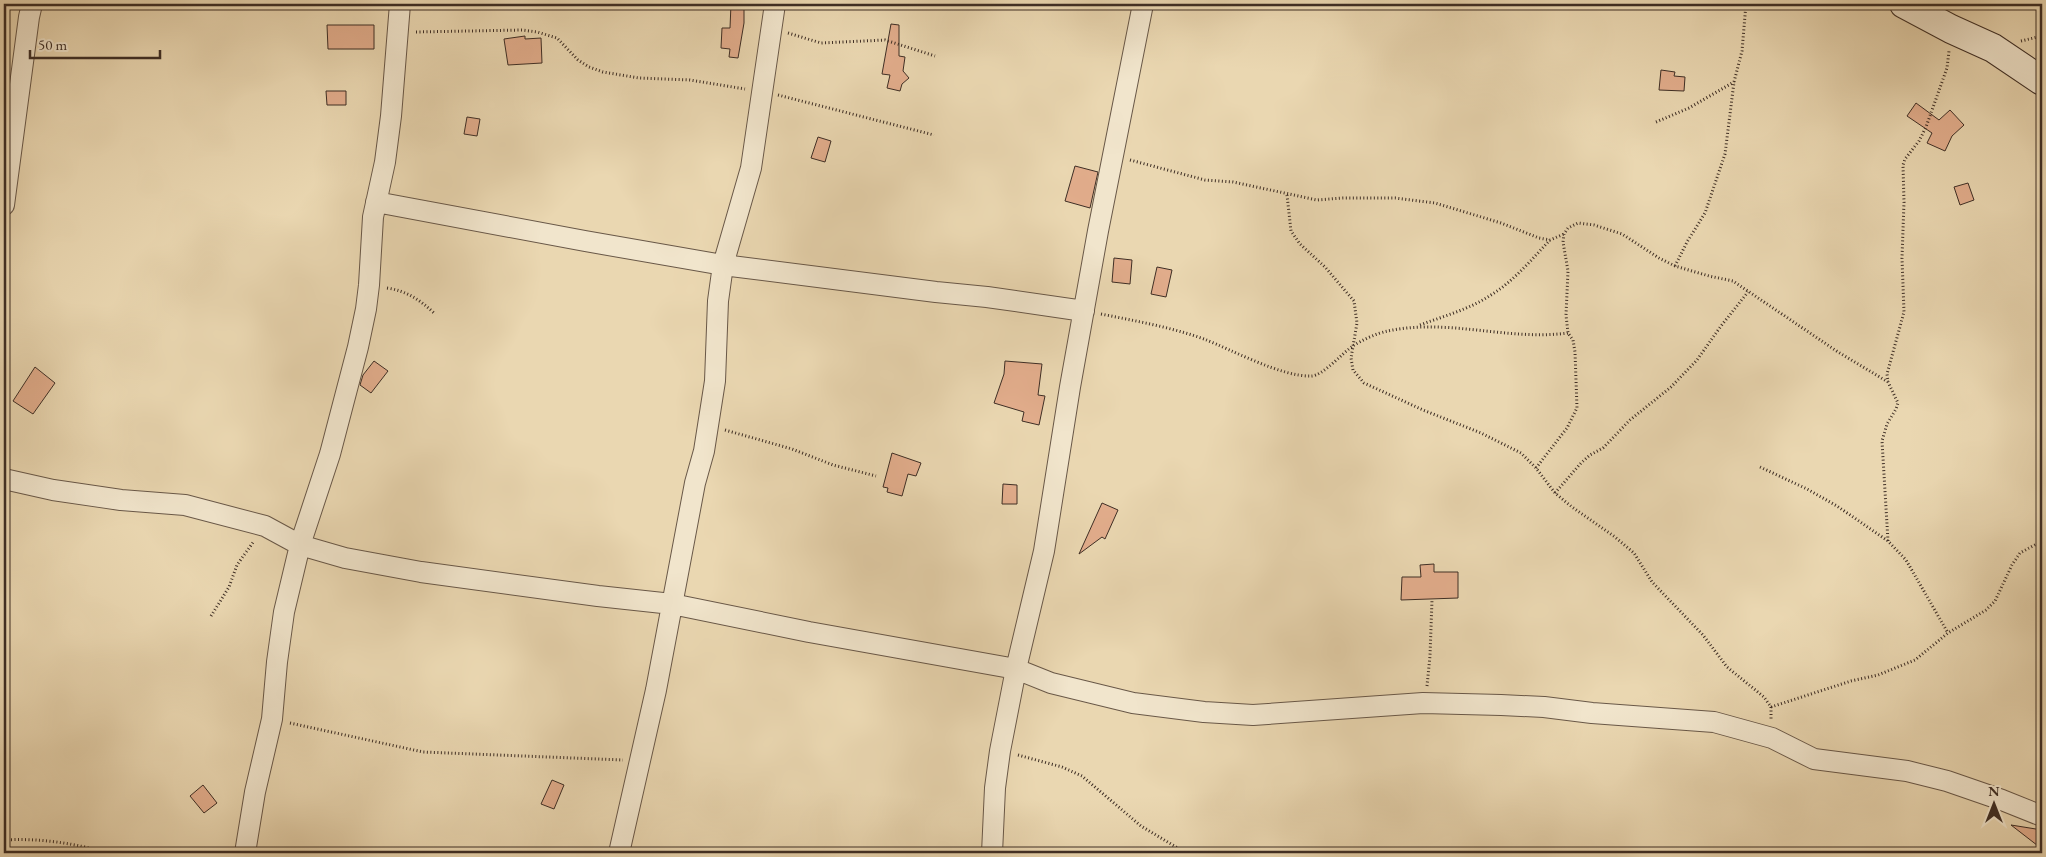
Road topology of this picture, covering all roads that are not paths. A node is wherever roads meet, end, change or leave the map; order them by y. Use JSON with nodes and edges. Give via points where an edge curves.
{"nodes":[{"id":1,"x":32,"y":4,"type":"edge"},
{"id":2,"x":400,"y":4,"type":"edge"},
{"id":3,"x":775,"y":4,"type":"edge"},
{"id":4,"x":1143,"y":4,"type":"edge"},
{"id":5,"x":1904,"y":4,"type":"edge"},
{"id":6,"x":2042,"y":82,"type":"edge"},
{"id":7,"x":9,"y":124,"type":"edge"},
{"id":8,"x":376,"y":202,"type":"junction"},
{"id":9,"x":4,"y":205,"type":"edge"},
{"id":10,"x":723,"y":264,"type":"junction"},
{"id":11,"x":1084,"y":311,"type":"junction"},
{"id":12,"x":4,"y":479,"type":"edge"},
{"id":13,"x":300,"y":545,"type":"junction"},
{"id":14,"x":672,"y":604,"type":"junction"},
{"id":15,"x":1016,"y":669,"type":"junction"},
{"id":16,"x":2042,"y":816,"type":"edge"},
{"id":17,"x":244,"y":853,"type":"edge"},
{"id":18,"x":619,"y":853,"type":"edge"},
{"id":19,"x":992,"y":853,"type":"edge"}],
"edges":[{"from":1,"to":7,"type":"street"},
{"from":2,"to":8,"type":"street","via":[[391,116]]},
{"from":3,"to":10,"type":"street","via":[[751,168]]},
{"from":4,"to":11,"type":"street"},
{"from":5,"to":6,"type":"main road","via":[[1993,48]]},
{"from":7,"to":9,"type":"street"},
{"from":8,"to":10,"type":"street"},
{"from":8,"to":13,"type":"street","via":[[369,285],[358,347],[333,445]]},
{"from":10,"to":11,"type":"street"},
{"from":10,"to":14,"type":"street","via":[[715,381]]},
{"from":11,"to":15,"type":"street","via":[[1044,551]]},
{"from":12,"to":13,"type":"street","via":[[121,500],[185,505],[265,526]]},
{"from":13,"to":14,"type":"street","via":[[345,558],[421,572]]},
{"from":13,"to":17,"type":"street","via":[[284,612],[272,719]]},
{"from":14,"to":15,"type":"street"},
{"from":14,"to":18,"type":"street"},
{"from":15,"to":16,"type":"street","via":[[1051,683],[1133,703],[1204,712],[1253,714],[1423,703],[1544,707],[1694,719],[1772,738],[1814,759],[1906,771],[1947,781]]},
{"from":15,"to":19,"type":"street","via":[[995,788]]}]}
